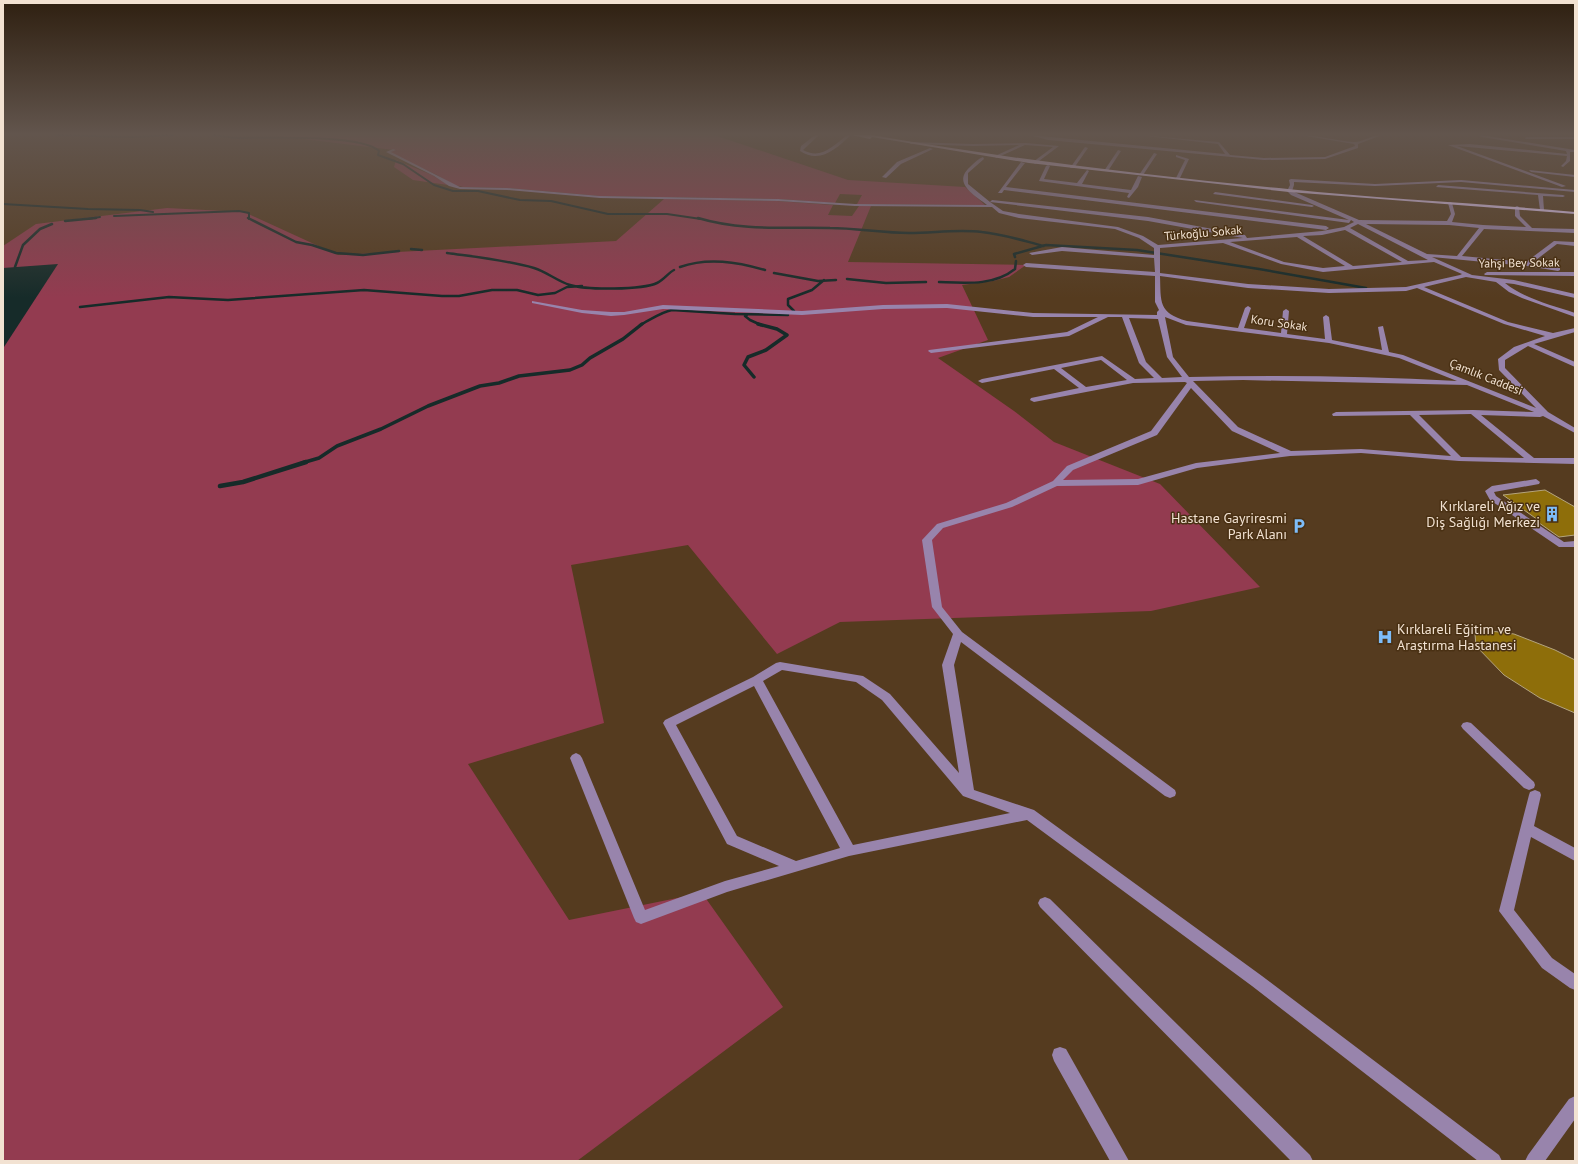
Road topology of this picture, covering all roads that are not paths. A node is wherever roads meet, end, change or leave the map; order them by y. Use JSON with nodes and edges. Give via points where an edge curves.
{"nodes":[{"id":1,"x":511,"y":189,"type":"edge"},
{"id":2,"x":970,"y":189,"type":"edge"},
{"id":3,"x":1002,"y":189,"type":"edge"},
{"id":4,"x":1014,"y":189,"type":"edge"},
{"id":5,"x":1111,"y":189,"type":"edge"},
{"id":6,"x":1134,"y":189,"type":"edge"},
{"id":7,"x":1224,"y":189,"type":"edge"},
{"id":8,"x":1270,"y":189,"type":"edge"},
{"id":9,"x":1275,"y":189,"type":"edge"},
{"id":10,"x":1477,"y":189,"type":"edge"},
{"id":11,"x":1556,"y":189,"type":"edge"},
{"id":12,"x":1289,"y":191,"type":"junction"},
{"id":13,"x":1575,"y":191,"type":"edge"},
{"id":14,"x":1132,"y":192,"type":"junction"},
{"id":15,"x":1215,"y":193,"type":"junction"},
{"id":16,"x":1540,"y":195,"type":"junction"},
{"id":17,"x":1575,"y":196,"type":"edge"},
{"id":18,"x":1129,"y":197,"type":"dead end"},
{"id":19,"x":1196,"y":201,"type":"junction"},
{"id":20,"x":1450,"y":203,"type":"junction"},
{"id":21,"x":991,"y":204,"type":"junction"},
{"id":22,"x":1517,"y":207,"type":"junction"},
{"id":23,"x":1330,"y":209,"type":"junction"},
{"id":24,"x":1185,"y":210,"type":"junction"},
{"id":25,"x":1542,"y":210,"type":"junction"},
{"id":26,"x":1575,"y":213,"type":"edge"},
{"id":27,"x":1160,"y":221,"type":"junction"},
{"id":28,"x":1358,"y":222,"type":"junction"},
{"id":29,"x":1449,"y":223,"type":"junction"},
{"id":30,"x":1483,"y":227,"type":"junction"},
{"id":31,"x":1346,"y":228,"type":"junction"},
{"id":32,"x":1530,"y":228,"type":"junction"},
{"id":33,"x":1338,"y":230,"type":"junction"},
{"id":34,"x":1575,"y":231,"type":"edge"},
{"id":35,"x":1296,"y":234,"type":"junction"},
{"id":36,"x":1250,"y":239,"type":"junction"},
{"id":37,"x":1224,"y":242,"type":"junction"},
{"id":38,"x":1575,"y":244,"type":"edge"},
{"id":39,"x":1032,"y":253,"type":"dead end"},
{"id":40,"x":1157,"y":253,"type":"junction"},
{"id":41,"x":1421,"y":254,"type":"junction"},
{"id":42,"x":1458,"y":258,"type":"junction"},
{"id":43,"x":1435,"y":261,"type":"junction"},
{"id":44,"x":1406,"y":262,"type":"junction"},
{"id":45,"x":1527,"y":264,"type":"junction"},
{"id":46,"x":1026,"y":265,"type":"dead end"},
{"id":47,"x":1352,"y":268,"type":"junction"},
{"id":48,"x":1575,"y":273,"type":"edge"},
{"id":49,"x":1157,"y":274,"type":"junction"},
{"id":50,"x":1463,"y":275,"type":"junction"},
{"id":51,"x":1498,"y":281,"type":"junction"},
{"id":52,"x":1419,"y":287,"type":"junction"},
{"id":53,"x":1575,"y":296,"type":"edge"},
{"id":54,"x":534,"y":302,"type":"dead end"},
{"id":55,"x":1248,"y":308,"type":"dead end"},
{"id":56,"x":1286,"y":311,"type":"dead end"},
{"id":57,"x":1164,"y":315,"type":"junction"},
{"id":58,"x":1575,"y":315,"type":"edge"},
{"id":59,"x":1107,"y":316,"type":"junction"},
{"id":60,"x":1125,"y":316,"type":"junction"},
{"id":61,"x":1326,"y":317,"type":"dead end"},
{"id":62,"x":1380,"y":327,"type":"dead end"},
{"id":63,"x":1241,"y":329,"type":"junction"},
{"id":64,"x":1575,"y":330,"type":"edge"},
{"id":65,"x":1284,"y":335,"type":"junction"},
{"id":66,"x":1551,"y":335,"type":"junction"},
{"id":67,"x":1329,"y":341,"type":"junction"},
{"id":68,"x":1528,"y":344,"type":"junction"},
{"id":69,"x":931,"y":351,"type":"dead end"},
{"id":70,"x":1386,"y":352,"type":"junction"},
{"id":71,"x":1575,"y":365,"type":"edge"},
{"id":72,"x":1055,"y":367,"type":"junction"},
{"id":73,"x":982,"y":380,"type":"dead end"},
{"id":74,"x":1160,"y":380,"type":"junction"},
{"id":75,"x":1133,"y":381,"type":"junction"},
{"id":76,"x":1189,"y":381,"type":"junction"},
{"id":77,"x":1472,"y":384,"type":"junction"},
{"id":78,"x":1085,"y":389,"type":"junction"},
{"id":79,"x":1034,"y":400,"type":"dead end"},
{"id":80,"x":1473,"y":412,"type":"junction"},
{"id":81,"x":1412,"y":413,"type":"junction"},
{"id":82,"x":1336,"y":414,"type":"dead end"},
{"id":83,"x":1547,"y":415,"type":"junction"},
{"id":84,"x":1571,"y":426,"type":"edge"},
{"id":85,"x":1575,"y":431,"type":"edge"},
{"id":86,"x":1290,"y":454,"type":"junction"},
{"id":87,"x":1459,"y":459,"type":"junction"},
{"id":88,"x":1532,"y":460,"type":"junction"},
{"id":89,"x":1575,"y":461,"type":"edge"},
{"id":90,"x":1536,"y":482,"type":"dead end"},
{"id":91,"x":1056,"y":483,"type":"junction"},
{"id":92,"x":1575,"y":544,"type":"edge"},
{"id":93,"x":958,"y":634,"type":"junction"},
{"id":94,"x":757,"y":680,"type":"junction"},
{"id":95,"x":1467,"y":726,"type":"dead end"},
{"id":96,"x":576,"y":758,"type":"dead end"},
{"id":97,"x":968,"y":793,"type":"junction"},
{"id":98,"x":1170,"y":793,"type":"dead end"},
{"id":99,"x":1029,"y":814,"type":"junction"},
{"id":100,"x":1527,"y":828,"type":"junction"},
{"id":101,"x":849,"y":851,"type":"junction"},
{"id":102,"x":1575,"y":855,"type":"edge"},
{"id":103,"x":797,"y":867,"type":"junction"},
{"id":104,"x":1045,"y":903,"type":"dead end"},
{"id":105,"x":1575,"y":983,"type":"edge"},
{"id":106,"x":1060,"y":1055,"type":"dead end"},
{"id":107,"x":1575,"y":1105,"type":"edge"},
{"id":108,"x":1120,"y":1161,"type":"edge"},
{"id":109,"x":1304,"y":1161,"type":"edge"},
{"id":110,"x":1493,"y":1161,"type":"edge"},
{"id":111,"x":1534,"y":1161,"type":"edge"}],
"edges":[{"from":1,"to":21,"type":"street","name":"Türkoğlu Sokak","via":[[600,196],[778,200],[855,205]]},
{"from":2,"to":21,"type":"street"},
{"from":3,"to":21,"type":"street"},
{"from":4,"to":24,"type":"street"},
{"from":5,"to":14,"type":"street"},
{"from":6,"to":14,"type":"street"},
{"from":7,"to":15,"type":"street"},
{"from":8,"to":12,"type":"main road"},
{"from":9,"to":12,"type":"main road"},
{"from":10,"to":16,"type":"street"},
{"from":11,"to":13,"type":"street"},
{"from":12,"to":20,"type":"main road"},
{"from":12,"to":23,"type":"street"},
{"from":14,"to":18,"type":"street"},
{"from":15,"to":19,"type":"street"},
{"from":15,"to":23,"type":"street"},
{"from":16,"to":17,"type":"street"},
{"from":16,"to":25,"type":"street"},
{"from":19,"to":24,"type":"street"},
{"from":19,"to":28,"type":"street"},
{"from":20,"to":22,"type":"main road"},
{"from":20,"to":29,"type":"street","via":[[1453,214]]},
{"from":21,"to":27,"type":"street","name":"Türkoğlu Sokak"},
{"from":21,"to":40,"type":"street","via":[[1001,212],[1013,215],[1116,228],[1146,240]]},
{"from":22,"to":25,"type":"main road"},
{"from":22,"to":32,"type":"street","via":[[1518,216]]},
{"from":23,"to":28,"type":"street"},
{"from":24,"to":27,"type":"street"},
{"from":24,"to":33,"type":"street"},
{"from":25,"to":26,"type":"main road"},
{"from":27,"to":36,"type":"street","name":"Türkoğlu Sokak"},
{"from":28,"to":29,"type":"street","name":"Türkoğlu Sokak"},
{"from":28,"to":31,"type":"street","name":"Türkoğlu Sokak"},
{"from":28,"to":41,"type":"street"},
{"from":29,"to":30,"type":"street","name":"Türkoğlu Sokak"},
{"from":30,"to":32,"type":"street","name":"Türkoğlu Sokak"},
{"from":30,"to":42,"type":"street"},
{"from":31,"to":33,"type":"street","name":"Türkoğlu Sokak"},
{"from":31,"to":44,"type":"street"},
{"from":32,"to":34,"type":"street","name":"Türkoğlu Sokak"},
{"from":33,"to":35,"type":"street","name":"Türkoğlu Sokak"},
{"from":35,"to":36,"type":"street","name":"Türkoğlu Sokak"},
{"from":35,"to":47,"type":"street"},
{"from":36,"to":37,"type":"street","name":"Türkoğlu Sokak"},
{"from":37,"to":40,"type":"street","name":"Türkoğlu Sokak"},
{"from":37,"to":47,"type":"street","via":[[1257,255],[1302,267],[1323,270]]},
{"from":38,"to":45,"type":"street","via":[[1556,242]]},
{"from":39,"to":40,"type":"street","name":"Türkoğlu Sokak","via":[[1062,249]]},
{"from":40,"to":49,"type":"street"},
{"from":41,"to":42,"type":"street"},
{"from":41,"to":43,"type":"street"},
{"from":42,"to":45,"type":"street"},
{"from":43,"to":44,"type":"street"},
{"from":43,"to":50,"type":"street","via":[[1468,274]]},
{"from":44,"to":47,"type":"street"},
{"from":45,"to":48,"type":"street"},
{"from":46,"to":49,"type":"street"},
{"from":48,"to":50,"type":"street","name":"Yahşi Bey Sokak"},
{"from":49,"to":52,"type":"street","via":[[1248,286],[1329,291],[1397,290]]},
{"from":49,"to":57,"type":"street","via":[[1158,302]]},
{"from":50,"to":51,"type":"street"},
{"from":50,"to":52,"type":"street"},
{"from":51,"to":53,"type":"street","via":[[1514,282]]},
{"from":51,"to":58,"type":"street","via":[[1524,298]]},
{"from":52,"to":66,"type":"street","via":[[1506,323]]},
{"from":54,"to":59,"type":"street","name":"Koru Sokak","via":[[611,314],[663,307],[802,313],[947,306],[1033,315]]},
{"from":55,"to":63,"type":"street"},
{"from":56,"to":65,"type":"street"},
{"from":57,"to":60,"type":"street","name":"Koru Sokak"},
{"from":57,"to":63,"type":"street","name":"Koru Sokak","via":[[1186,323]]},
{"from":57,"to":76,"type":"street","via":[[1170,357]]},
{"from":59,"to":60,"type":"street","name":"Koru Sokak"},
{"from":59,"to":69,"type":"street","via":[[1069,334]]},
{"from":60,"to":74,"type":"street","via":[[1143,363]]},
{"from":61,"to":67,"type":"street"},
{"from":62,"to":70,"type":"street"},
{"from":63,"to":65,"type":"street","name":"Koru Sokak"},
{"from":64,"to":66,"type":"street"},
{"from":65,"to":67,"type":"street","name":"Koru Sokak"},
{"from":66,"to":68,"type":"street"},
{"from":67,"to":70,"type":"street","name":"Koru Sokak"},
{"from":68,"to":71,"type":"street"},
{"from":68,"to":83,"type":"street","via":[[1512,350],[1501,359],[1502,368]]},
{"from":70,"to":77,"type":"street","name":"Çamlık Caddesi","via":[[1414,360]]},
{"from":72,"to":73,"type":"street"},
{"from":72,"to":75,"type":"street","via":[[1102,358]]},
{"from":72,"to":78,"type":"street"},
{"from":74,"to":75,"type":"street"},
{"from":74,"to":76,"type":"street"},
{"from":75,"to":78,"type":"street"},
{"from":76,"to":77,"type":"street","via":[[1251,378]]},
{"from":76,"to":86,"type":"street","via":[[1235,429]]},
{"from":76,"to":91,"type":"street","via":[[1154,433],[1070,468]]},
{"from":77,"to":83,"type":"street","name":"Çamlık Caddesi"},
{"from":78,"to":79,"type":"street"},
{"from":80,"to":81,"type":"street"},
{"from":80,"to":83,"type":"street"},
{"from":80,"to":88,"type":"street"},
{"from":81,"to":82,"type":"street"},
{"from":81,"to":87,"type":"street"},
{"from":83,"to":84,"type":"street","name":"Çamlık Caddesi"},
{"from":84,"to":85,"type":"street","name":"Çamlık Caddesi"},
{"from":86,"to":87,"type":"street","via":[[1361,451]]},
{"from":86,"to":91,"type":"street","via":[[1196,466],[1138,482]]},
{"from":87,"to":88,"type":"street"},
{"from":88,"to":89,"type":"street"},
{"from":90,"to":92,"type":"street","via":[[1489,491],[1493,498],[1562,545]]},
{"from":91,"to":93,"type":"street","via":[[1010,505],[940,526],[927,540],[937,607]]},
{"from":93,"to":97,"type":"street","via":[[948,666]]},
{"from":93,"to":98,"type":"street"},
{"from":94,"to":97,"type":"street","via":[[780,666],[859,679],[886,697]]},
{"from":94,"to":101,"type":"street"},
{"from":94,"to":103,"type":"street","via":[[669,723],[732,840]]},
{"from":95,"to":100,"type":"street","via":[[1532,790]]},
{"from":96,"to":103,"type":"street","via":[[641,918],[725,887]]},
{"from":97,"to":99,"type":"street"},
{"from":99,"to":101,"type":"street"},
{"from":99,"to":110,"type":"street","via":[[1257,981]]},
{"from":100,"to":102,"type":"street"},
{"from":100,"to":105,"type":"street","via":[[1506,911],[1548,963]]},
{"from":101,"to":103,"type":"street"},
{"from":104,"to":109,"type":"street"},
{"from":106,"to":108,"type":"street"},
{"from":107,"to":111,"type":"street"}]}
